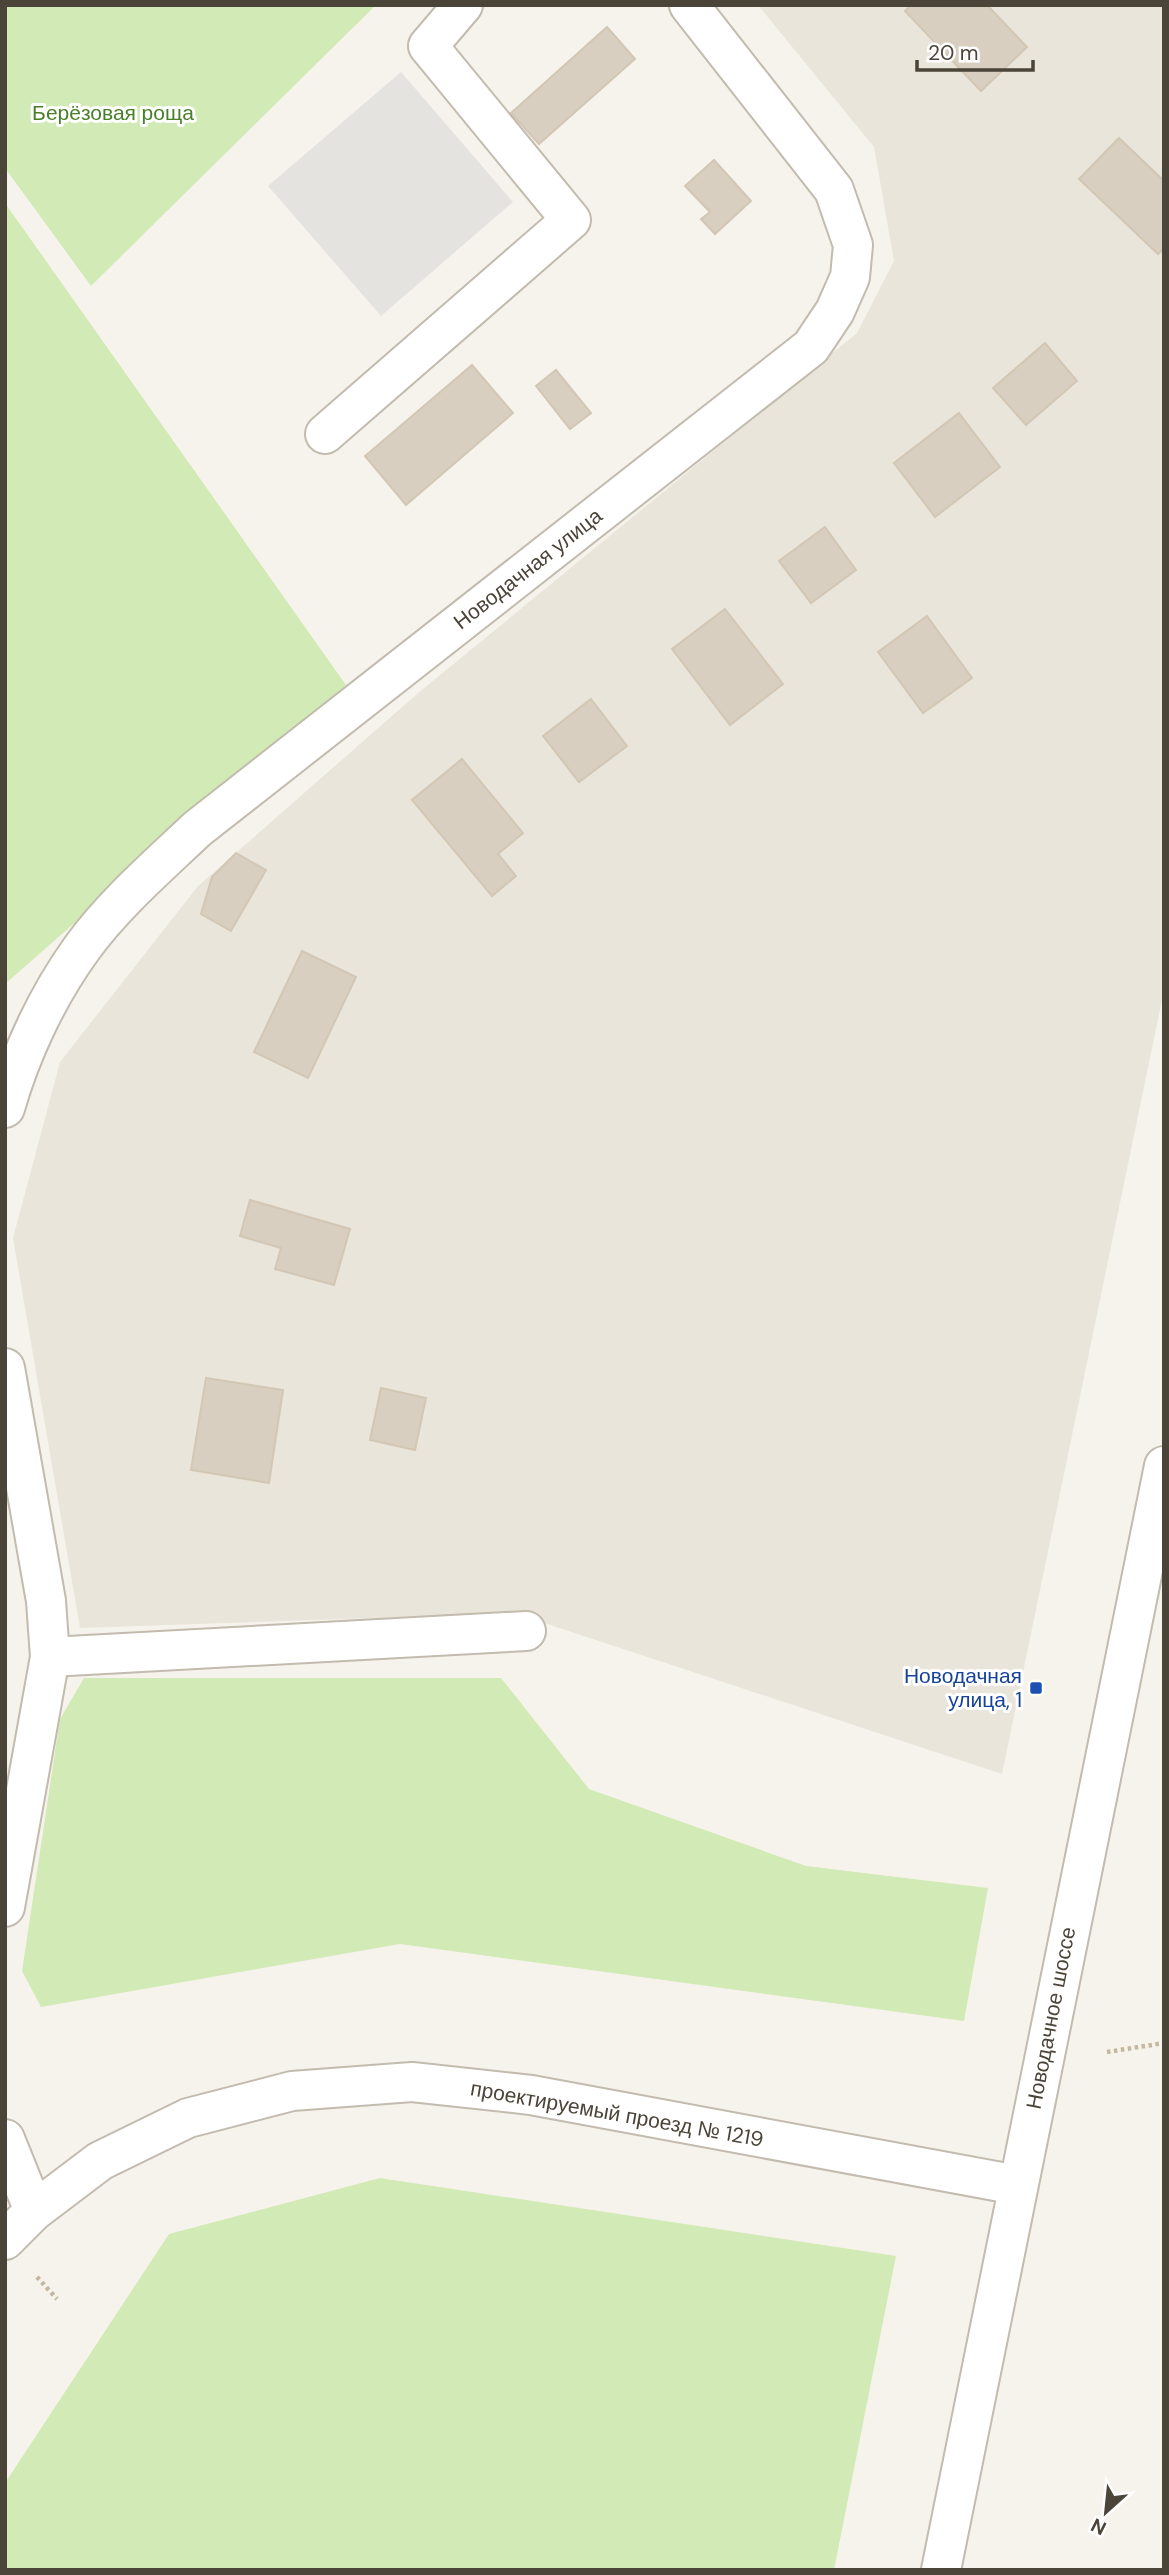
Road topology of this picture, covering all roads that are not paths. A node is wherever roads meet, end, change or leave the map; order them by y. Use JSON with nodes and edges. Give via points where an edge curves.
{"nodes":[{"id":1,"x":463,"y":5,"type":"edge"},
{"id":2,"x":689,"y":5,"type":"edge"},
{"id":3,"x":325,"y":435,"type":"dead end"},
{"id":4,"x":5,"y":1108,"type":"edge"},
{"id":5,"x":5,"y":1368,"type":"edge"},
{"id":6,"x":1164,"y":1466,"type":"edge"},
{"id":7,"x":526,"y":1631,"type":"dead end"},
{"id":8,"x":50,"y":1657,"type":"junction"},
{"id":9,"x":5,"y":1907,"type":"edge"},
{"id":10,"x":5,"y":2139,"type":"edge"},
{"id":11,"x":1017,"y":2185,"type":"junction"},
{"id":12,"x":34,"y":2211,"type":"junction"},
{"id":13,"x":5,"y":2240,"type":"edge"},
{"id":14,"x":941,"y":2570,"type":"edge"}],
"edges":[{"from":1,"to":3,"type":"street","via":[[428,46],[570,220]]},
{"from":2,"to":4,"type":"street","name":"Новодачная улица","via":[[834,190],[853,245],[850,277],[835,312],[811,347],[197,829],[130,892],[81,948],[43,1013]]},
{"from":5,"to":8,"type":"street","via":[[46,1601]]},
{"from":6,"to":11,"type":"street","name":"Новодачное шоссе"},
{"from":7,"to":8,"type":"street"},
{"from":8,"to":9,"type":"street"},
{"from":10,"to":12,"type":"street"},
{"from":11,"to":12,"type":"street","name":"проектируемый проезд № 1219","via":[[531,2095],[412,2082],[292,2091],[188,2118],[100,2161]]},
{"from":11,"to":14,"type":"street","name":"Новодачное шоссе"},
{"from":12,"to":13,"type":"street"}]}
